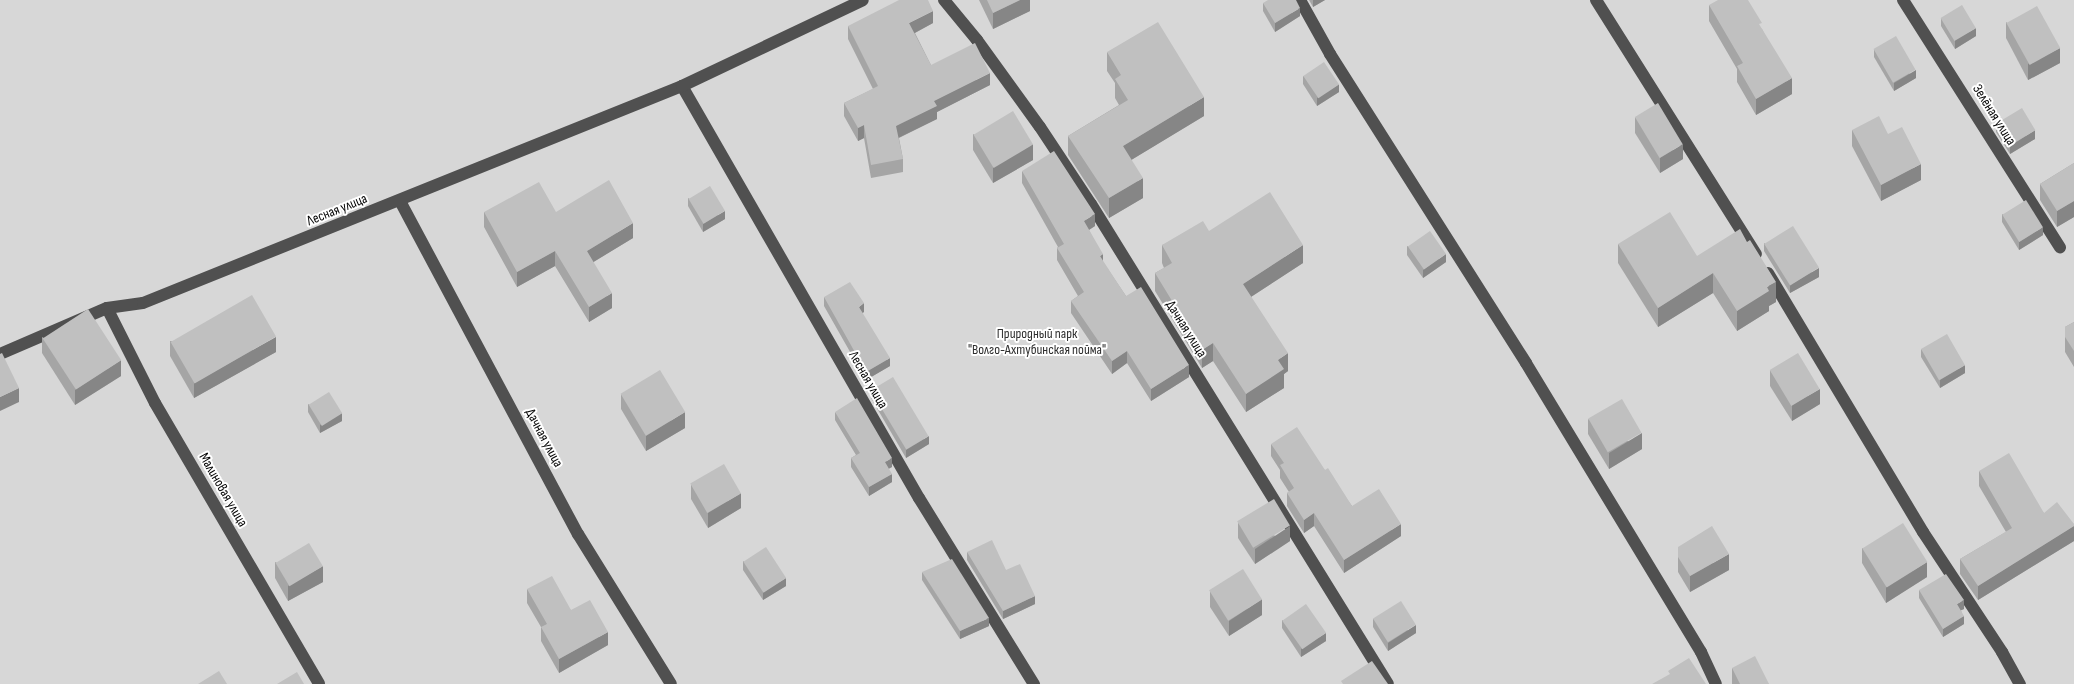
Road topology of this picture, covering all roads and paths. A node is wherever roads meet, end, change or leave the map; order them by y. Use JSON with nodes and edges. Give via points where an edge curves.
{"nodes":[{"id":1,"x":863,"y":0,"type":"edge"},
{"id":2,"x":944,"y":0,"type":"edge"},
{"id":3,"x":1300,"y":0,"type":"edge"},
{"id":4,"x":1596,"y":0,"type":"edge"},
{"id":5,"x":1903,"y":0,"type":"edge"},
{"id":6,"x":850,"y":3,"type":"edge"},
{"id":7,"x":682,"y":86,"type":"junction"},
{"id":8,"x":400,"y":201,"type":"junction"},
{"id":9,"x":2060,"y":246,"type":"dead end"},
{"id":10,"x":107,"y":308,"type":"junction"},
{"id":11,"x":0,"y":354,"type":"edge"},
{"id":12,"x":319,"y":684,"type":"edge"},
{"id":13,"x":671,"y":684,"type":"edge"},
{"id":14,"x":1034,"y":684,"type":"edge"},
{"id":15,"x":1388,"y":684,"type":"edge"},
{"id":16,"x":1716,"y":684,"type":"edge"},
{"id":17,"x":2020,"y":684,"type":"edge"}],
"edges":[{"from":1,"to":6,"type":"street","name":"Лесная улица"},
{"from":2,"to":15,"type":"street","name":"Дачная улица","via":[[1035,120],[1091,204]]},
{"from":3,"to":16,"type":"street","via":[[1335,62],[1526,363],[1701,652]]},
{"from":4,"to":17,"type":"street","via":[[1797,319],[1923,532]]},
{"from":5,"to":9,"type":"street","name":"Зелёная улица"},
{"from":6,"to":7,"type":"street","name":"Лесная улица"},
{"from":7,"to":8,"type":"street","name":"Лесная улица"},
{"from":7,"to":14,"type":"street","name":"Лесная улица","via":[[919,498]]},
{"from":8,"to":10,"type":"street","name":"Лесная улица","via":[[143,303]]},
{"from":8,"to":13,"type":"street","name":"Дачная улица","via":[[578,534]]},
{"from":10,"to":11,"type":"street","name":"Лесная улица"},
{"from":10,"to":12,"type":"street","name":"Малиновая улица","via":[[155,403]]}]}
